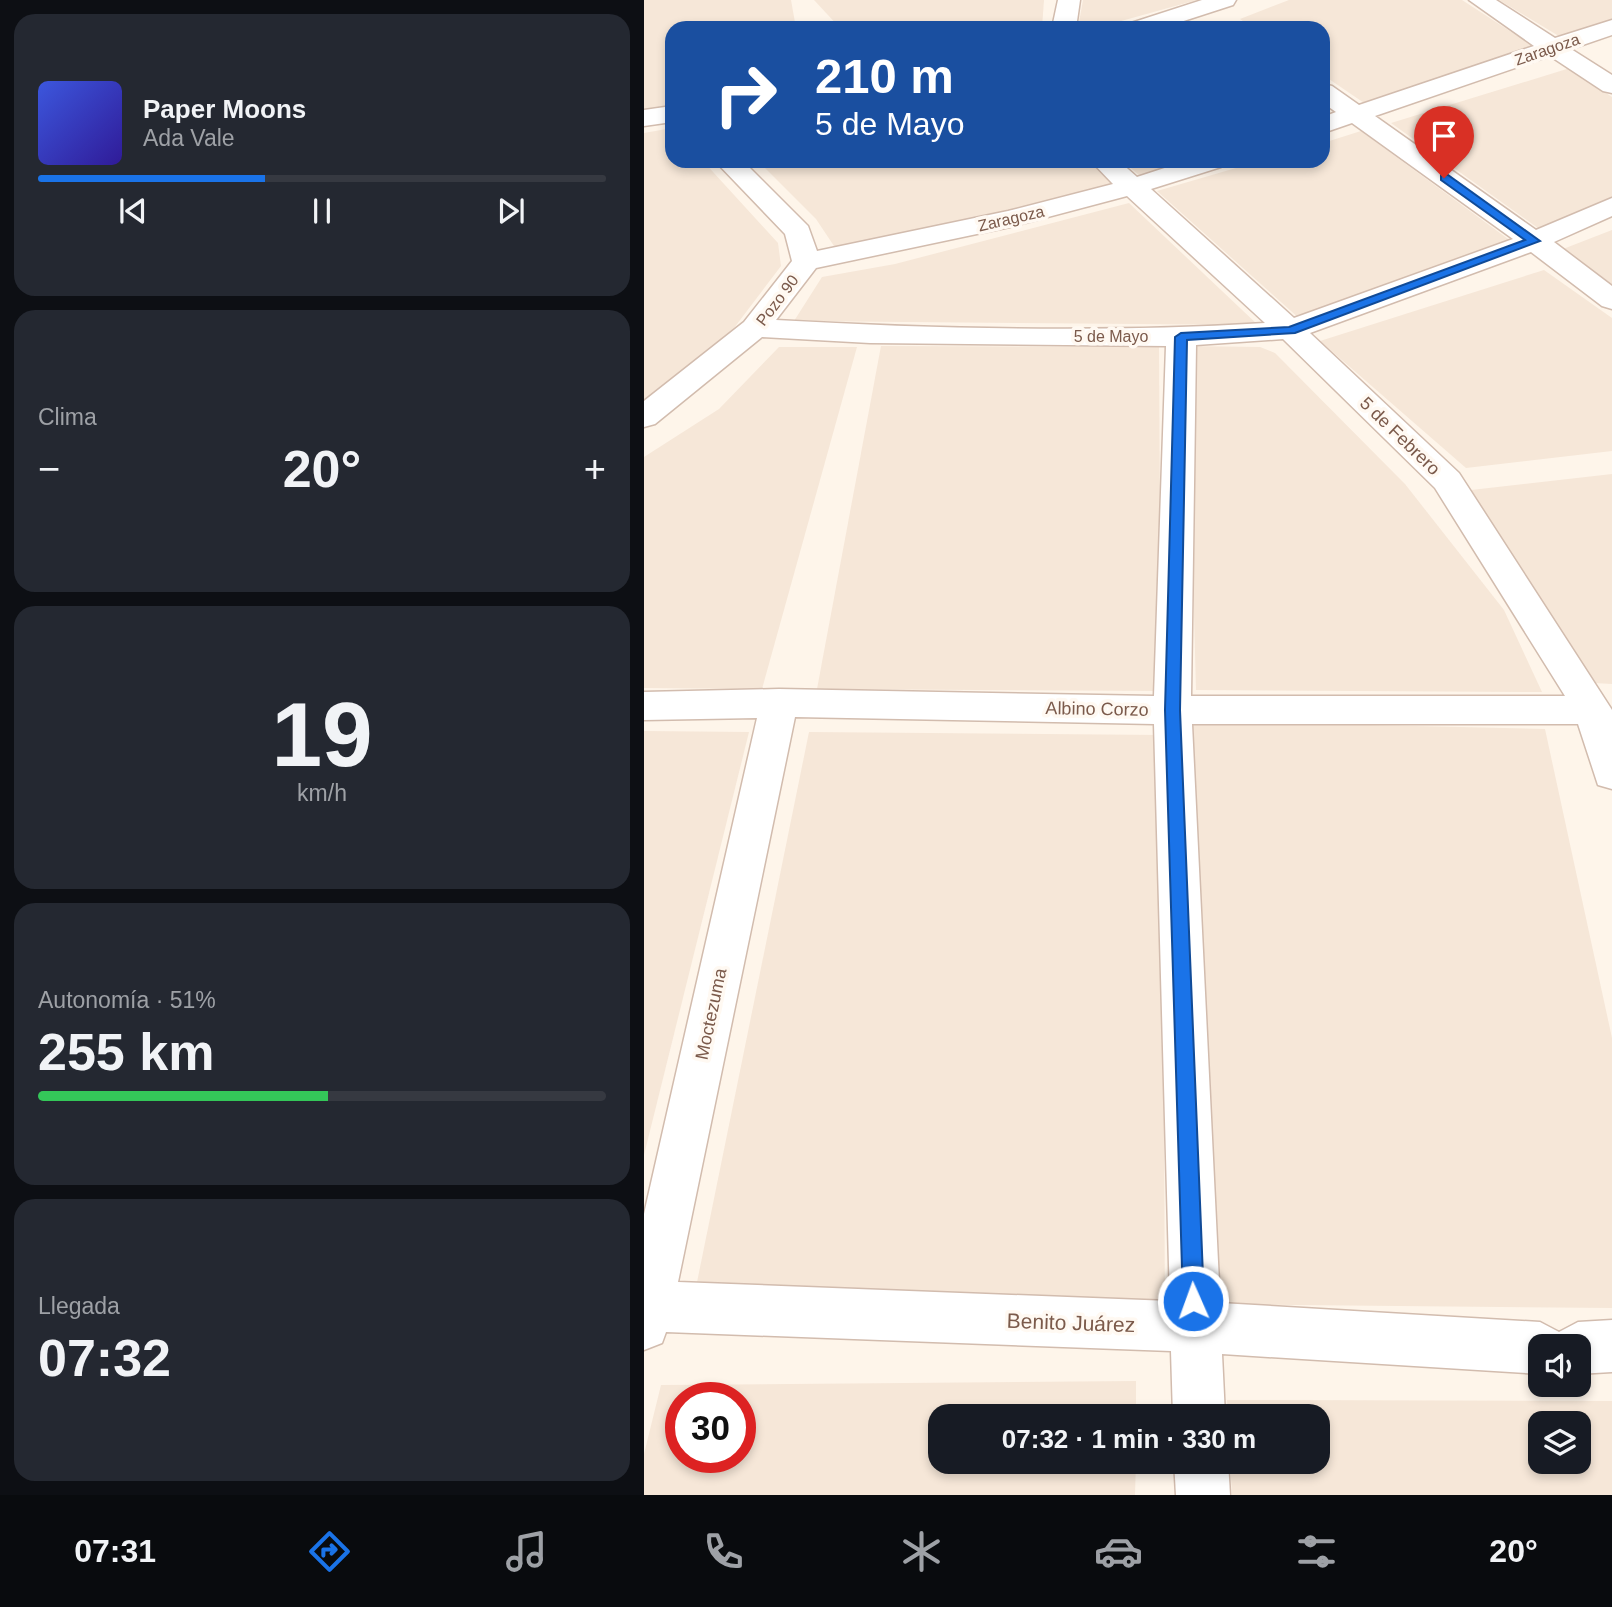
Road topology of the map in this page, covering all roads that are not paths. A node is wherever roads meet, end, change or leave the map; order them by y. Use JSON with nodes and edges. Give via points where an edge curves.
{"nodes":[{"id":1,"x":1069,"y":0,"type":"edge"},
{"id":2,"x":1480,"y":0,"type":"edge"},
{"id":3,"x":1222,"y":9,"type":"edge"},
{"id":4,"x":1065,"y":21,"type":"edge"},
{"id":5,"x":1170,"y":21,"type":"edge"},
{"id":6,"x":1612,"y":27,"type":"edge"},
{"id":7,"x":1554,"y":47,"type":"junction"},
{"id":8,"x":1612,"y":86,"type":"edge"},
{"id":9,"x":1330,"y":96,"type":"edge"},
{"id":10,"x":665,"y":115,"type":"edge"},
{"id":11,"x":1355,"y":115,"type":"junction"},
{"id":12,"x":644,"y":118,"type":"edge"},
{"id":13,"x":1330,"y":123,"type":"edge"},
{"id":14,"x":735,"y":168,"type":"edge"},
{"id":15,"x":1112,"y":168,"type":"edge"},
{"id":16,"x":1190,"y":168,"type":"edge"},
{"id":17,"x":1132,"y":187,"type":"junction"},
{"id":18,"x":1612,"y":206,"type":"edge"},
{"id":19,"x":1534,"y":241,"type":"junction"},
{"id":20,"x":806,"y":262,"type":"junction"},
{"id":21,"x":1612,"y":300,"type":"edge"},
{"id":22,"x":755,"y":328,"type":"junction"},
{"id":23,"x":1290,"y":330,"type":"junction"},
{"id":24,"x":1181,"y":337,"type":"junction"},
{"id":25,"x":644,"y":417,"type":"edge"},
{"id":26,"x":779,"y":703,"type":"junction"},
{"id":27,"x":644,"y":705,"type":"edge"},
{"id":28,"x":1172,"y":710,"type":"junction"},
{"id":29,"x":1593,"y":710,"type":"junction"},
{"id":30,"x":1612,"y":774,"type":"edge"},
{"id":31,"x":645,"y":1312,"type":"edge"},
{"id":32,"x":1194,"y":1327,"type":"junction"},
{"id":33,"x":1612,"y":1346,"type":"edge"},
{"id":34,"x":1528,"y":1347,"type":"edge"},
{"id":35,"x":1591,"y":1347,"type":"edge"},
{"id":36,"x":1198,"y":1404,"type":"edge"},
{"id":37,"x":1202,"y":1474,"type":"edge"},
{"id":38,"x":1203,"y":1495,"type":"edge"}],
"edges":[{"from":1,"to":4,"type":"street"},
{"from":2,"to":7,"type":"street"},
{"from":3,"to":5,"type":"street"},
{"from":6,"to":7,"type":"street","name":"Zaragoza"},
{"from":7,"to":8,"type":"street"},
{"from":7,"to":11,"type":"street","name":"Zaragoza"},
{"from":9,"to":11,"type":"street"},
{"from":10,"to":12,"type":"street"},
{"from":11,"to":13,"type":"street","name":"Zaragoza"},
{"from":11,"to":19,"type":"street"},
{"from":14,"to":20,"type":"street","name":"Pozo 90","via":[[798,232]]},
{"from":15,"to":17,"type":"street","name":"5 de Febrero"},
{"from":16,"to":17,"type":"street","name":"Zaragoza"},
{"from":17,"to":20,"type":"street","name":"Zaragoza","via":[[1010,219]]},
{"from":17,"to":23,"type":"street","name":"5 de Febrero"},
{"from":18,"to":19,"type":"street","name":"5 de Mayo"},
{"from":19,"to":21,"type":"street"},
{"from":19,"to":23,"type":"street","name":"5 de Mayo"},
{"from":20,"to":22,"type":"street","name":"Pozo 90"},
{"from":22,"to":24,"type":"street","name":"5 de Mayo","via":[[870,334]]},
{"from":22,"to":25,"type":"street","name":"Pozo 90"},
{"from":23,"to":24,"type":"street","name":"5 de Mayo"},
{"from":23,"to":29,"type":"street","name":"5 de Febrero","via":[[1447,481]]},
{"from":24,"to":28,"type":"street"},
{"from":26,"to":27,"type":"street","name":"Albino Corzo"},
{"from":26,"to":28,"type":"street","name":"Albino Corzo"},
{"from":26,"to":31,"type":"street","name":"Moctezuma"},
{"from":28,"to":29,"type":"street","name":"Albino Corzo"},
{"from":28,"to":32,"type":"street"},
{"from":29,"to":30,"type":"street","name":"5 de Febrero"},
{"from":31,"to":32,"type":"street","name":"Benito Juárez"},
{"from":32,"to":34,"type":"street","name":"Benito Juárez"},
{"from":32,"to":36,"type":"street"},
{"from":33,"to":35,"type":"street"},
{"from":37,"to":38,"type":"street"}]}
